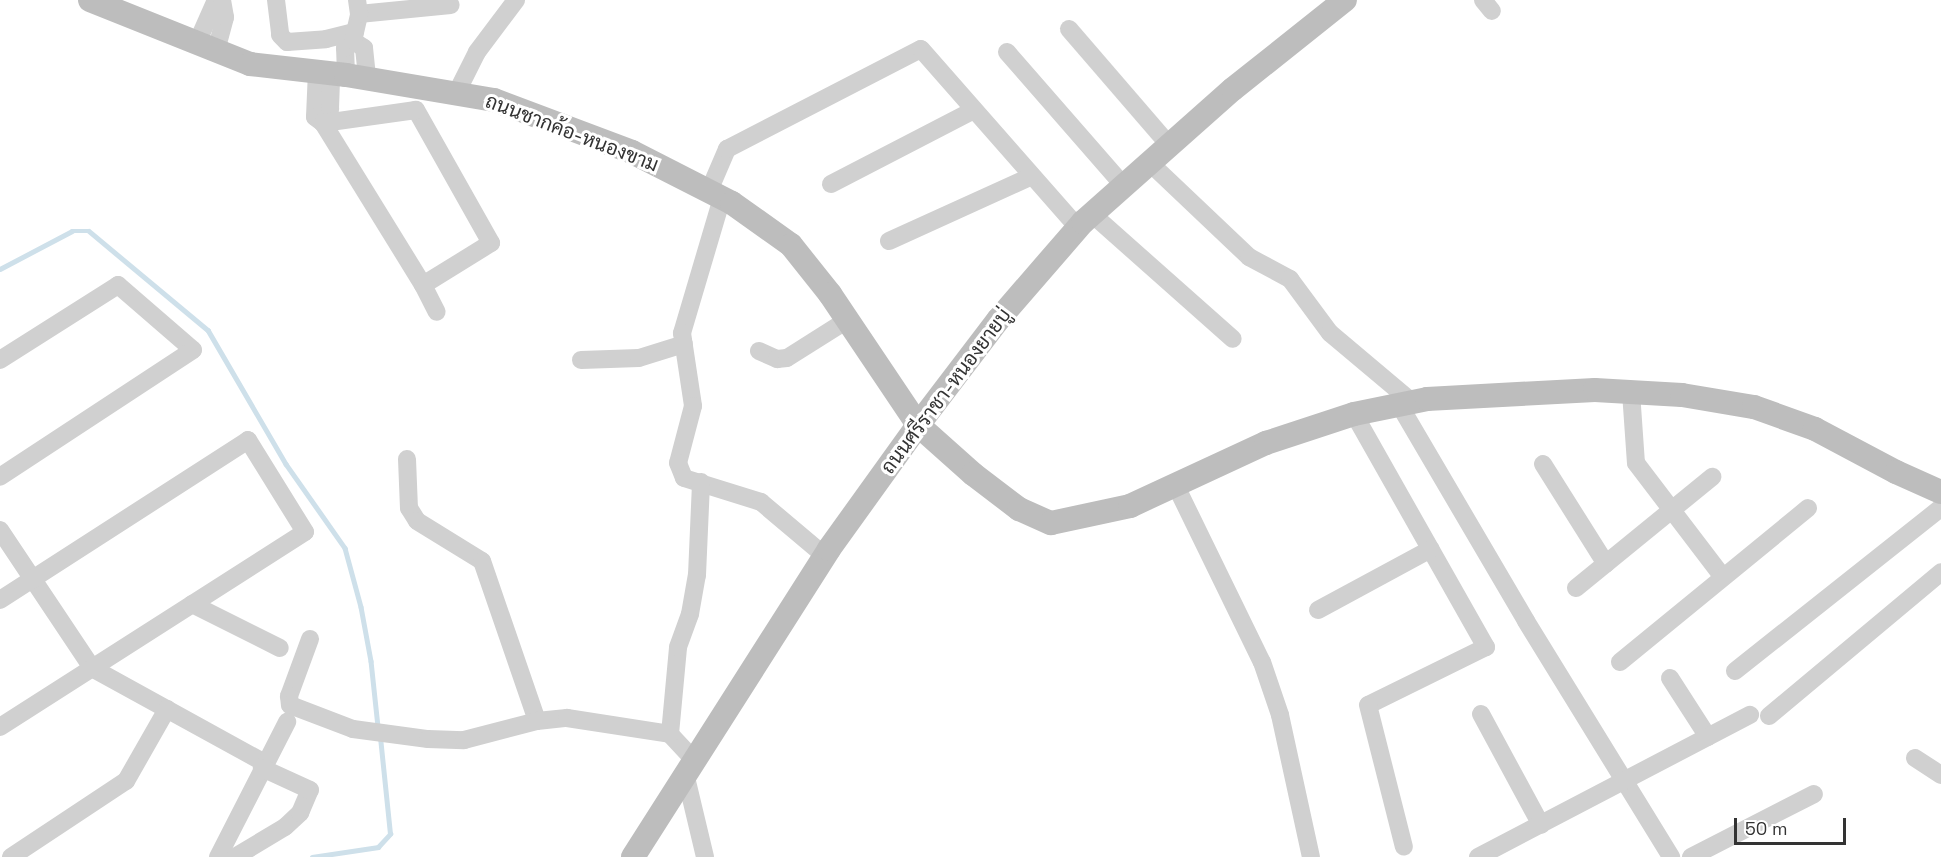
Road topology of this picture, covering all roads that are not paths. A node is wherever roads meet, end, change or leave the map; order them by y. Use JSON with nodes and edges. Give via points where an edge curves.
{"nodes":[{"id":1,"x":90,"y":0,"type":"edge"},
{"id":2,"x":216,"y":0,"type":"edge"},
{"id":3,"x":222,"y":0,"type":"edge"},
{"id":4,"x":276,"y":0,"type":"edge"},
{"id":5,"x":516,"y":0,"type":"edge"},
{"id":6,"x":1345,"y":0,"type":"edge"},
{"id":7,"x":451,"y":5,"type":"dead end"},
{"id":8,"x":356,"y":22,"type":"edge"},
{"id":9,"x":1069,"y":29,"type":"dead end"},
{"id":10,"x":207,"y":47,"type":"junction"},
{"id":11,"x":1007,"y":52,"type":"dead end"},
{"id":12,"x":341,"y":74,"type":"junction"},
{"id":13,"x":456,"y":94,"type":"junction"},
{"id":14,"x":974,"y":110,"type":"junction"},
{"id":15,"x":323,"y":123,"type":"junction"},
{"id":16,"x":1169,"y":145,"type":"junction"},
{"id":17,"x":1150,"y":163,"type":"junction"},
{"id":18,"x":1032,"y":176,"type":"junction"},
{"id":19,"x":831,"y":184,"type":"dead end"},
{"id":20,"x":1123,"y":185,"type":"junction"},
{"id":21,"x":716,"y":195,"type":"junction"},
{"id":22,"x":1085,"y":221,"type":"junction"},
{"id":23,"x":889,"y":241,"type":"dead end"},
{"id":24,"x":423,"y":285,"type":"junction"},
{"id":25,"x":437,"y":312,"type":"dead end"},
{"id":26,"x":847,"y":320,"type":"junction"},
{"id":27,"x":1233,"y":339,"type":"dead end"},
{"id":28,"x":684,"y":344,"type":"junction"},
{"id":29,"x":759,"y":351,"type":"dead end"},
{"id":30,"x":0,"y":360,"type":"edge"},
{"id":31,"x":581,"y":360,"type":"dead end"},
{"id":32,"x":1631,"y":392,"type":"junction"},
{"id":33,"x":1407,"y":405,"type":"junction"},
{"id":34,"x":1354,"y":414,"type":"junction"},
{"id":35,"x":918,"y":425,"type":"junction"},
{"id":36,"x":407,"y":459,"type":"dead end"},
{"id":37,"x":1543,"y":464,"type":"dead end"},
{"id":38,"x":0,"y":477,"type":"edge"},
{"id":39,"x":1712,"y":477,"type":"dead end"},
{"id":40,"x":701,"y":482,"type":"junction"},
{"id":41,"x":1175,"y":484,"type":"junction"},
{"id":42,"x":1941,"y":492,"type":"edge"},
{"id":43,"x":1808,"y":508,"type":"dead end"},
{"id":44,"x":1941,"y":508,"type":"edge"},
{"id":45,"x":1673,"y":511,"type":"junction"},
{"id":46,"x":0,"y":530,"type":"edge"},
{"id":47,"x":1431,"y":549,"type":"junction"},
{"id":48,"x":825,"y":556,"type":"junction"},
{"id":49,"x":1606,"y":564,"type":"junction"},
{"id":50,"x":1941,"y":572,"type":"edge"},
{"id":51,"x":1723,"y":577,"type":"junction"},
{"id":52,"x":31,"y":580,"type":"junction"},
{"id":53,"x":1576,"y":588,"type":"dead end"},
{"id":54,"x":0,"y":600,"type":"edge"},
{"id":55,"x":192,"y":604,"type":"junction"},
{"id":56,"x":1318,"y":610,"type":"dead end"},
{"id":57,"x":310,"y":639,"type":"dead end"},
{"id":58,"x":280,"y":648,"type":"dead end"},
{"id":59,"x":1620,"y":662,"type":"dead end"},
{"id":60,"x":92,"y":668,"type":"junction"},
{"id":61,"x":1735,"y":671,"type":"dead end"},
{"id":62,"x":1670,"y":678,"type":"dead end"},
{"id":63,"x":167,"y":709,"type":"junction"},
{"id":64,"x":1481,"y":714,"type":"dead end"},
{"id":65,"x":1750,"y":715,"type":"dead end"},
{"id":66,"x":1769,"y":716,"type":"dead end"},
{"id":67,"x":537,"y":721,"type":"junction"},
{"id":68,"x":287,"y":722,"type":"dead end"},
{"id":69,"x":0,"y":726,"type":"edge"},
{"id":70,"x":670,"y":734,"type":"junction"},
{"id":71,"x":1708,"y":737,"type":"junction"},
{"id":72,"x":1915,"y":758,"type":"dead end"},
{"id":73,"x":263,"y":766,"type":"junction"},
{"id":74,"x":690,"y":767,"type":"junction"},
{"id":75,"x":1941,"y":775,"type":"edge"},
{"id":76,"x":1625,"y":780,"type":"junction"},
{"id":77,"x":1814,"y":794,"type":"dead end"},
{"id":78,"x":1541,"y":825,"type":"junction"},
{"id":79,"x":1404,"y":848,"type":"dead end"},
{"id":80,"x":11,"y":857,"type":"edge"},
{"id":81,"x":218,"y":857,"type":"edge"},
{"id":82,"x":236,"y":857,"type":"edge"},
{"id":83,"x":633,"y":857,"type":"edge"},
{"id":84,"x":705,"y":857,"type":"edge"},
{"id":85,"x":1311,"y":857,"type":"edge"},
{"id":86,"x":1478,"y":857,"type":"edge"},
{"id":87,"x":1671,"y":857,"type":"edge"},
{"id":88,"x":1691,"y":857,"type":"edge"}],
"edges":[{"from":1,"to":10,"type":"street","name":"ถนนชากค้อ-หนองขาม"},
{"from":2,"to":10,"type":"street"},
{"from":3,"to":10,"type":"street","via":[[225,17]]},
{"from":4,"to":8,"type":"street","via":[[280,35],[287,42],[326,39]]},
{"from":5,"to":13,"type":"street","via":[[477,52]]},
{"from":6,"to":16,"type":"street","name":"ถนนศรีราชา-หนองยายบู่","via":[[1233,88]]},
{"from":7,"to":8,"type":"street"},
{"from":8,"to":12,"type":"street","via":[[345,48]]},
{"from":9,"to":16,"type":"street"},
{"from":10,"to":12,"type":"street","name":"ถนนชากค้อ-หนองขาม","via":[[250,64]]},
{"from":11,"to":20,"type":"street"},
{"from":12,"to":13,"type":"street","name":"ถนนชากค้อ-หนองขาม"},
{"from":12,"to":15,"type":"street","via":[[315,117]]},
{"from":13,"to":21,"type":"street","name":"ถนนชากค้อ-หนองขาม","via":[[494,100],[632,152]]},
{"from":14,"to":18,"type":"street"},
{"from":14,"to":19,"type":"street"},
{"from":14,"to":21,"type":"street","via":[[921,49],[727,149]]},
{"from":15,"to":24,"type":"street"},
{"from":15,"to":24,"type":"street","via":[[416,110],[491,243]]},
{"from":16,"to":17,"type":"street","name":"ถนนศรีราชา-หนองยายบู่"},
{"from":17,"to":20,"type":"street","name":"ถนนศรีราชา-หนองยายบู่"},
{"from":17,"to":33,"type":"street","via":[[1249,257],[1290,279],[1330,333]]},
{"from":18,"to":22,"type":"street"},
{"from":18,"to":23,"type":"street"},
{"from":20,"to":22,"type":"street","name":"ถนนศรีราชา-หนองยายบู่"},
{"from":21,"to":26,"type":"street","name":"ถนนชากค้อ-หนองขาม","via":[[791,245]]},
{"from":21,"to":28,"type":"street","via":[[682,333]]},
{"from":22,"to":27,"type":"street"},
{"from":22,"to":35,"type":"street","name":"ถนนศรีราชา-หนองยายบู่","via":[[998,320]]},
{"from":24,"to":25,"type":"street"},
{"from":26,"to":29,"type":"street","via":[[787,358],[777,359]]},
{"from":26,"to":35,"type":"street","name":"ถนนชากค้อ-หนองขาม"},
{"from":28,"to":31,"type":"street","via":[[639,358]]},
{"from":28,"to":40,"type":"street","via":[[693,406],[678,464],[684,478]]},
{"from":30,"to":38,"type":"street","via":[[117,285],[193,350]]},
{"from":32,"to":33,"type":"street","name":"ถนนชากค้อ-หนองขาม","via":[[1502,393],[1427,399]]},
{"from":32,"to":42,"type":"street","name":"ถนนชากค้อ-หนองขาม","via":[[1682,395],[1754,407],[1815,429]]},
{"from":32,"to":45,"type":"street","via":[[1636,463]]},
{"from":33,"to":34,"type":"street","name":"ถนนชากค้อ-หนองขาม"},
{"from":33,"to":76,"type":"street","via":[[1526,621]]},
{"from":34,"to":41,"type":"street","name":"ถนนชากค้อ-หนองขาม","via":[[1266,443]]},
{"from":34,"to":47,"type":"street"},
{"from":35,"to":41,"type":"street","name":"ถนนชากค้อ-หนองขาม","via":[[1019,509],[1051,523],[1130,506]]},
{"from":35,"to":48,"type":"street","name":"ถนนศรีราชา-หนองยายบู่"},
{"from":36,"to":67,"type":"street","via":[[410,508],[417,521],[482,561]]},
{"from":37,"to":49,"type":"street"},
{"from":39,"to":45,"type":"street"},
{"from":40,"to":48,"type":"street","via":[[760,502]]},
{"from":40,"to":70,"type":"street","via":[[696,575],[690,614],[678,647]]},
{"from":41,"to":85,"type":"street","via":[[1262,662],[1280,716]]},
{"from":43,"to":51,"type":"street"},
{"from":44,"to":61,"type":"street"},
{"from":45,"to":49,"type":"street"},
{"from":45,"to":51,"type":"street"},
{"from":46,"to":52,"type":"street"},
{"from":47,"to":56,"type":"street"},
{"from":47,"to":79,"type":"street","via":[[1486,648],[1368,705]]},
{"from":48,"to":74,"type":"street","name":"ถนนศรีราชา-หนองยายบู่"},
{"from":49,"to":53,"type":"street"},
{"from":50,"to":66,"type":"street"},
{"from":51,"to":59,"type":"street"},
{"from":52,"to":54,"type":"street"},
{"from":52,"to":55,"type":"street","via":[[248,440],[305,532]]},
{"from":52,"to":60,"type":"street"},
{"from":55,"to":58,"type":"street"},
{"from":55,"to":60,"type":"street"},
{"from":57,"to":67,"type":"street","via":[[289,696],[290,705],[353,729],[464,740]]},
{"from":60,"to":63,"type":"street"},
{"from":60,"to":69,"type":"street"},
{"from":62,"to":71,"type":"street"},
{"from":63,"to":73,"type":"street"},
{"from":63,"to":80,"type":"street","via":[[126,781]]},
{"from":64,"to":78,"type":"street"},
{"from":65,"to":71,"type":"street"},
{"from":67,"to":70,"type":"street","via":[[567,718]]},
{"from":68,"to":73,"type":"street"},
{"from":70,"to":74,"type":"street"},
{"from":71,"to":76,"type":"street"},
{"from":72,"to":75,"type":"street"},
{"from":73,"to":81,"type":"street"},
{"from":73,"to":82,"type":"street","via":[[310,790],[300,813],[285,827]]},
{"from":74,"to":83,"type":"street","name":"ถนนศรีราชา-หนองยายบู่"},
{"from":74,"to":84,"type":"street"},
{"from":76,"to":78,"type":"street"},
{"from":76,"to":87,"type":"street"},
{"from":77,"to":88,"type":"street"},
{"from":78,"to":86,"type":"street"}]}
